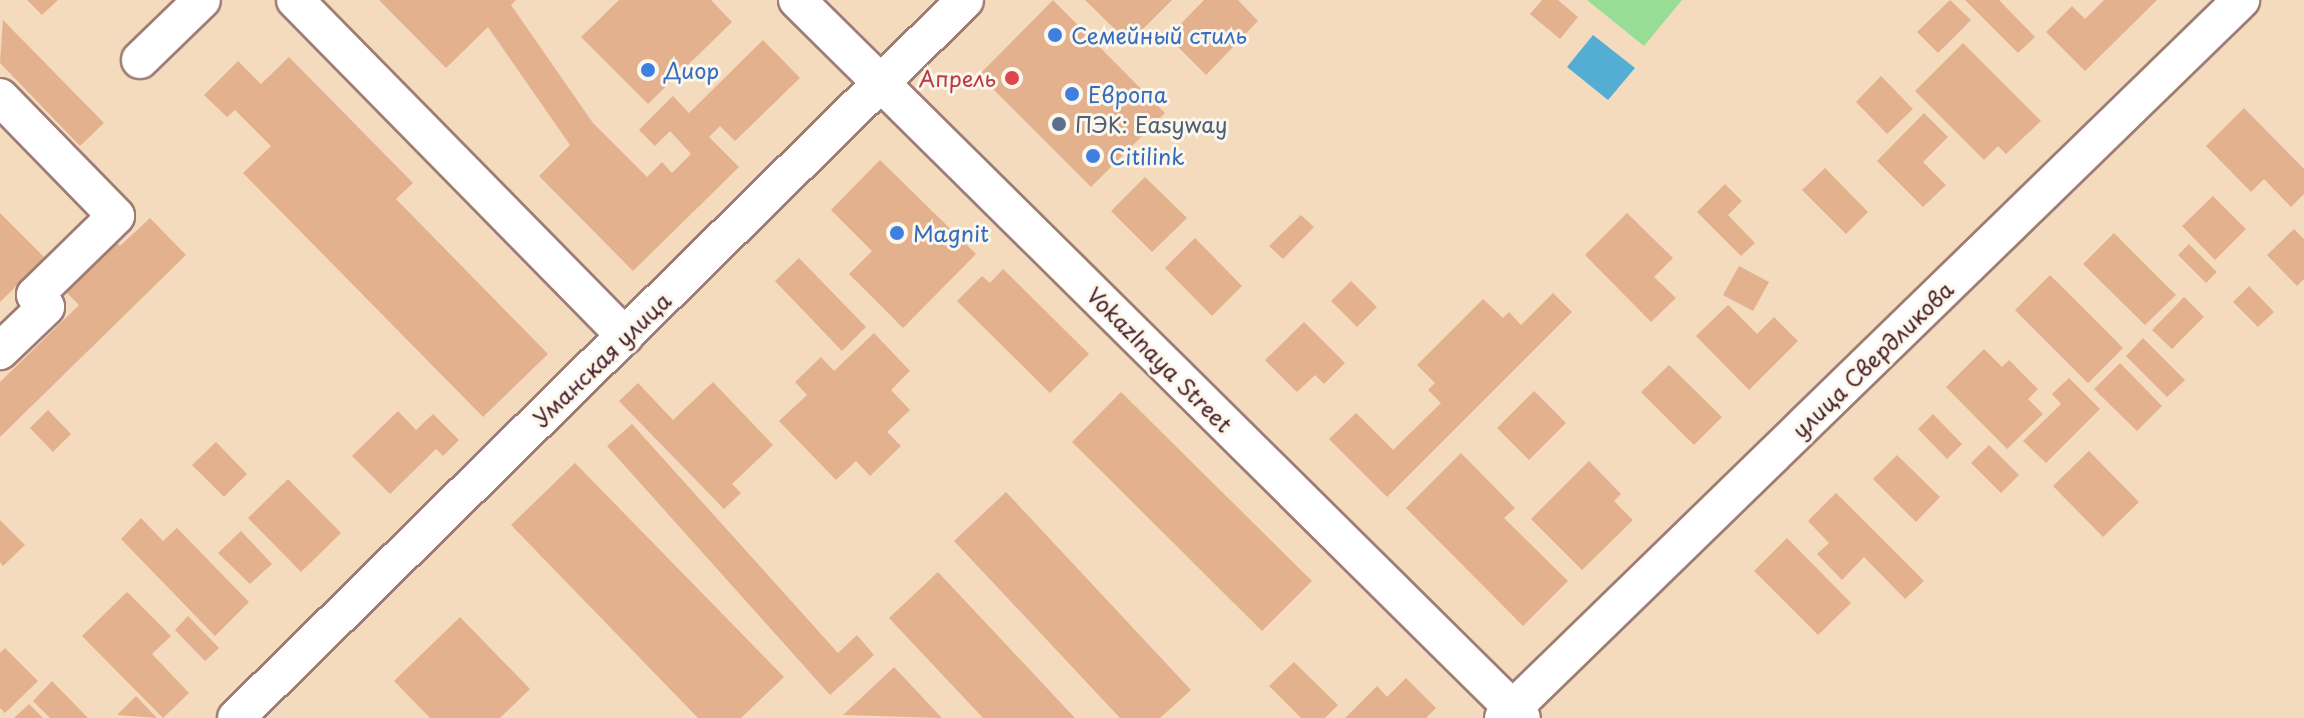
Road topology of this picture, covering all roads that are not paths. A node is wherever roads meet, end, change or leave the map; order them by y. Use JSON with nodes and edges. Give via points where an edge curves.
{"nodes":[{"id":1,"x":202,"y":0,"type":"edge"},
{"id":2,"x":295,"y":0,"type":"edge"},
{"id":3,"x":797,"y":0,"type":"edge"},
{"id":4,"x":965,"y":0,"type":"edge"},
{"id":5,"x":2241,"y":0,"type":"edge"},
{"id":6,"x":140,"y":60,"type":"dead end"},
{"id":7,"x":881,"y":84,"type":"junction"},
{"id":8,"x":0,"y":97,"type":"edge"},
{"id":9,"x":625,"y":336,"type":"junction"},
{"id":10,"x":0,"y":351,"type":"edge"},
{"id":11,"x":1512,"y":715,"type":"edge"},
{"id":12,"x":236,"y":718,"type":"edge"}],
"edges":[{"from":1,"to":6,"type":"street"},
{"from":2,"to":9,"type":"street"},
{"from":3,"to":7,"type":"street","name":"Vokazlnaya Street"},
{"from":4,"to":7,"type":"street","name":"Уманская улица"},
{"from":5,"to":11,"type":"street","name":"улица Свердликова"},
{"from":7,"to":9,"type":"street","name":"Уманская улица"},
{"from":7,"to":11,"type":"street","name":"Vokazlnaya Street"},
{"from":8,"to":10,"type":"street","via":[[116,216],[35,295],[46,307]]},
{"from":9,"to":12,"type":"street","name":"Уманская улица"}]}
